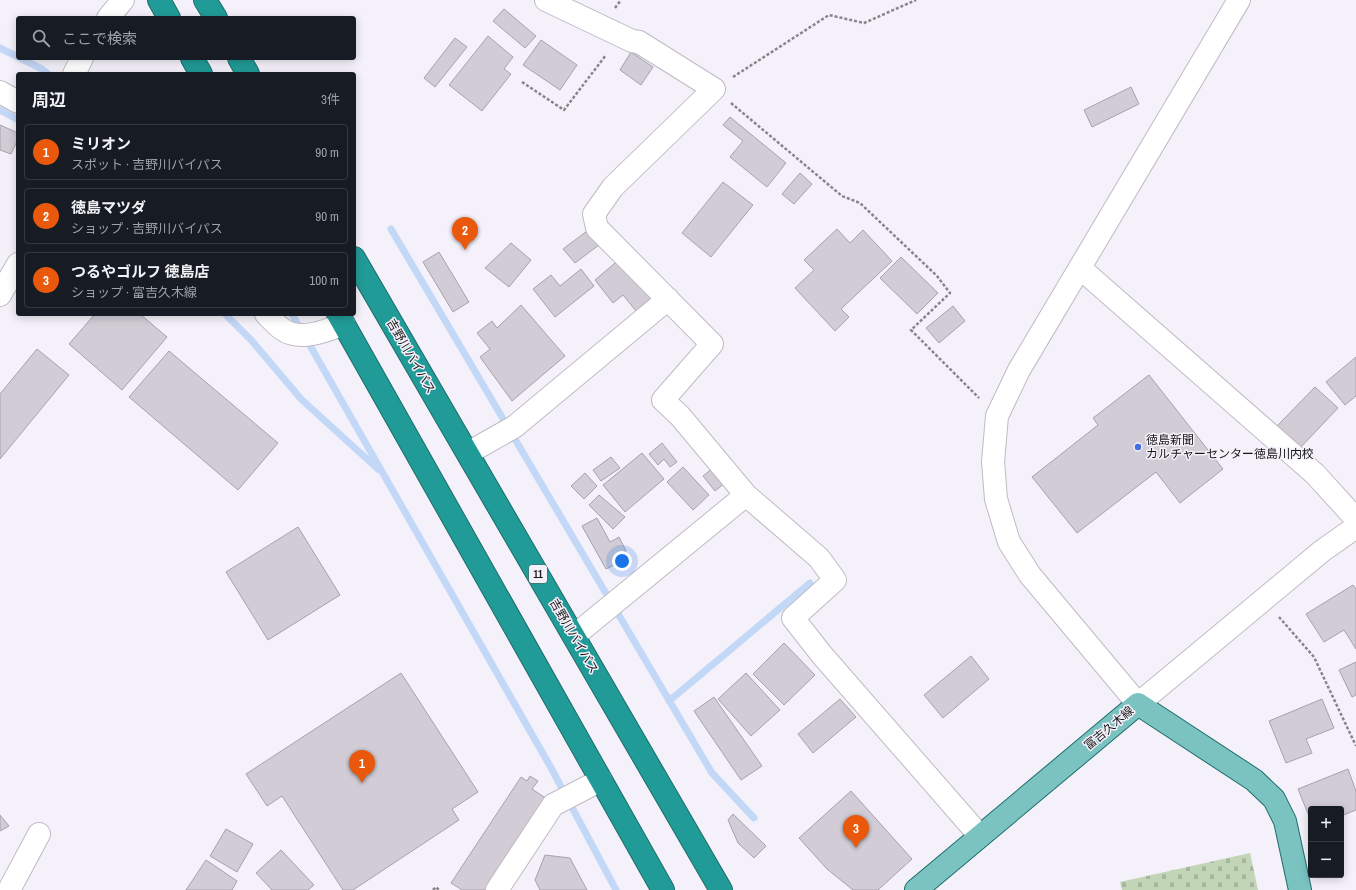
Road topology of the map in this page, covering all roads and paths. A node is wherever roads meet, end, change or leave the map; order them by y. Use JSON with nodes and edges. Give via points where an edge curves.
{"nodes":[{"id":1,"x":123,"y":0,"type":"edge"},
{"id":2,"x":159,"y":0,"type":"edge"},
{"id":3,"x":205,"y":0,"type":"edge"},
{"id":4,"x":546,"y":0,"type":"edge"},
{"id":5,"x":916,"y":0,"type":"edge"},
{"id":6,"x":1239,"y":0,"type":"edge"},
{"id":7,"x":110,"y":16,"type":"edge"},
{"id":8,"x":169,"y":16,"type":"edge"},
{"id":9,"x":215,"y":16,"type":"edge"},
{"id":10,"x":621,"y":36,"type":"junction"},
{"id":11,"x":81,"y":60,"type":"edge"},
{"id":12,"x":193,"y":60,"type":"edge"},
{"id":13,"x":240,"y":60,"type":"edge"},
{"id":14,"x":75,"y":72,"type":"edge"},
{"id":15,"x":200,"y":72,"type":"edge"},
{"id":16,"x":247,"y":72,"type":"edge"},
{"id":17,"x":522,"y":82,"type":"dead end"},
{"id":18,"x":714,"y":89,"type":"junction"},
{"id":19,"x":0,"y":92,"type":"edge"},
{"id":20,"x":16,"y":101,"type":"edge"},
{"id":21,"x":356,"y":261,"type":"edge"},
{"id":22,"x":16,"y":268,"type":"edge"},
{"id":23,"x":1080,"y":268,"type":"junction"},
{"id":24,"x":6,"y":290,"type":"edge"},
{"id":25,"x":668,"y":299,"type":"junction"},
{"id":26,"x":268,"y":316,"type":"edge"},
{"id":27,"x":341,"y":319,"type":"edge"},
{"id":28,"x":997,"y":416,"type":"junction"},
{"id":29,"x":468,"y":453,"type":"junction"},
{"id":30,"x":746,"y":495,"type":"junction"},
{"id":31,"x":1356,"y":519,"type":"edge"},
{"id":32,"x":1356,"y":528,"type":"edge"},
{"id":33,"x":1264,"y":599,"type":"junction"},
{"id":34,"x":574,"y":636,"type":"junction"},
{"id":35,"x":1138,"y":704,"type":"junction"},
{"id":36,"x":1356,"y":746,"type":"edge"},
{"id":37,"x":601,"y":780,"type":"junction"},
{"id":38,"x":39,"y":834,"type":"dead end"},
{"id":39,"x":980,"y":836,"type":"junction"},
{"id":40,"x":9,"y":890,"type":"edge"},
{"id":41,"x":433,"y":890,"type":"edge"},
{"id":42,"x":439,"y":890,"type":"edge"},
{"id":43,"x":497,"y":890,"type":"edge"},
{"id":44,"x":663,"y":890,"type":"edge"},
{"id":45,"x":721,"y":890,"type":"edge"},
{"id":46,"x":916,"y":890,"type":"edge"},
{"id":47,"x":1300,"y":890,"type":"edge"}],
"edges":[{"from":1,"to":7,"type":"street"},
{"from":2,"to":8,"type":"highway"},
{"from":3,"to":9,"type":"highway"},
{"from":4,"to":10,"type":"street"},
{"from":5,"to":18,"type":"path","via":[[864,23],[830,15]]},
{"from":6,"to":23,"type":"street"},
{"from":10,"to":17,"type":"path","via":[[564,110]]},
{"from":10,"to":18,"type":"street","via":[[639,42]]},
{"from":11,"to":14,"type":"street"},
{"from":12,"to":15,"type":"highway"},
{"from":13,"to":16,"type":"highway"},
{"from":18,"to":25,"type":"street","via":[[613,187],[594,214],[597,228]]},
{"from":18,"to":28,"type":"path","via":[[842,196],[860,203],[937,276],[950,293],[911,330]]},
{"from":19,"to":20,"type":"street"},
{"from":21,"to":29,"type":"highway","name":"吉野川バイパス","number":"11"},
{"from":22,"to":24,"type":"street"},
{"from":23,"to":28,"type":"street","via":[[1019,370]]},
{"from":23,"to":31,"type":"street","via":[[1315,474]]},
{"from":25,"to":29,"type":"street","via":[[508,430]]},
{"from":25,"to":30,"type":"street","via":[[712,344],[663,400],[680,416]]},
{"from":26,"to":27,"type":"street","via":[[282,329],[300,334],[317,334]]},
{"from":27,"to":37,"type":"highway"},
{"from":28,"to":35,"type":"street","via":[[993,462],[996,499],[1009,542],[1030,576]]},
{"from":29,"to":34,"type":"highway","name":"吉野川バイパス","number":"11"},
{"from":30,"to":34,"type":"street"},
{"from":30,"to":39,"type":"street","via":[[819,558],[835,580],[793,618],[822,655]]},
{"from":32,"to":33,"type":"street"},
{"from":33,"to":35,"type":"street"},
{"from":33,"to":36,"type":"path","via":[[1314,657]]},
{"from":34,"to":45,"type":"highway","name":"吉野川バイパス","number":"11"},
{"from":35,"to":39,"type":"main road","name":"富吉久木線"},
{"from":35,"to":47,"type":"main road","name":"富吉久木線","via":[[1254,780],[1274,799],[1285,821]]},
{"from":37,"to":43,"type":"street","via":[[553,805]]},
{"from":37,"to":44,"type":"highway"},
{"from":38,"to":40,"type":"street"},
{"from":39,"to":46,"type":"main road","name":"富吉久木線"},
{"from":41,"to":42,"type":"path","via":[[436,887]]}]}
